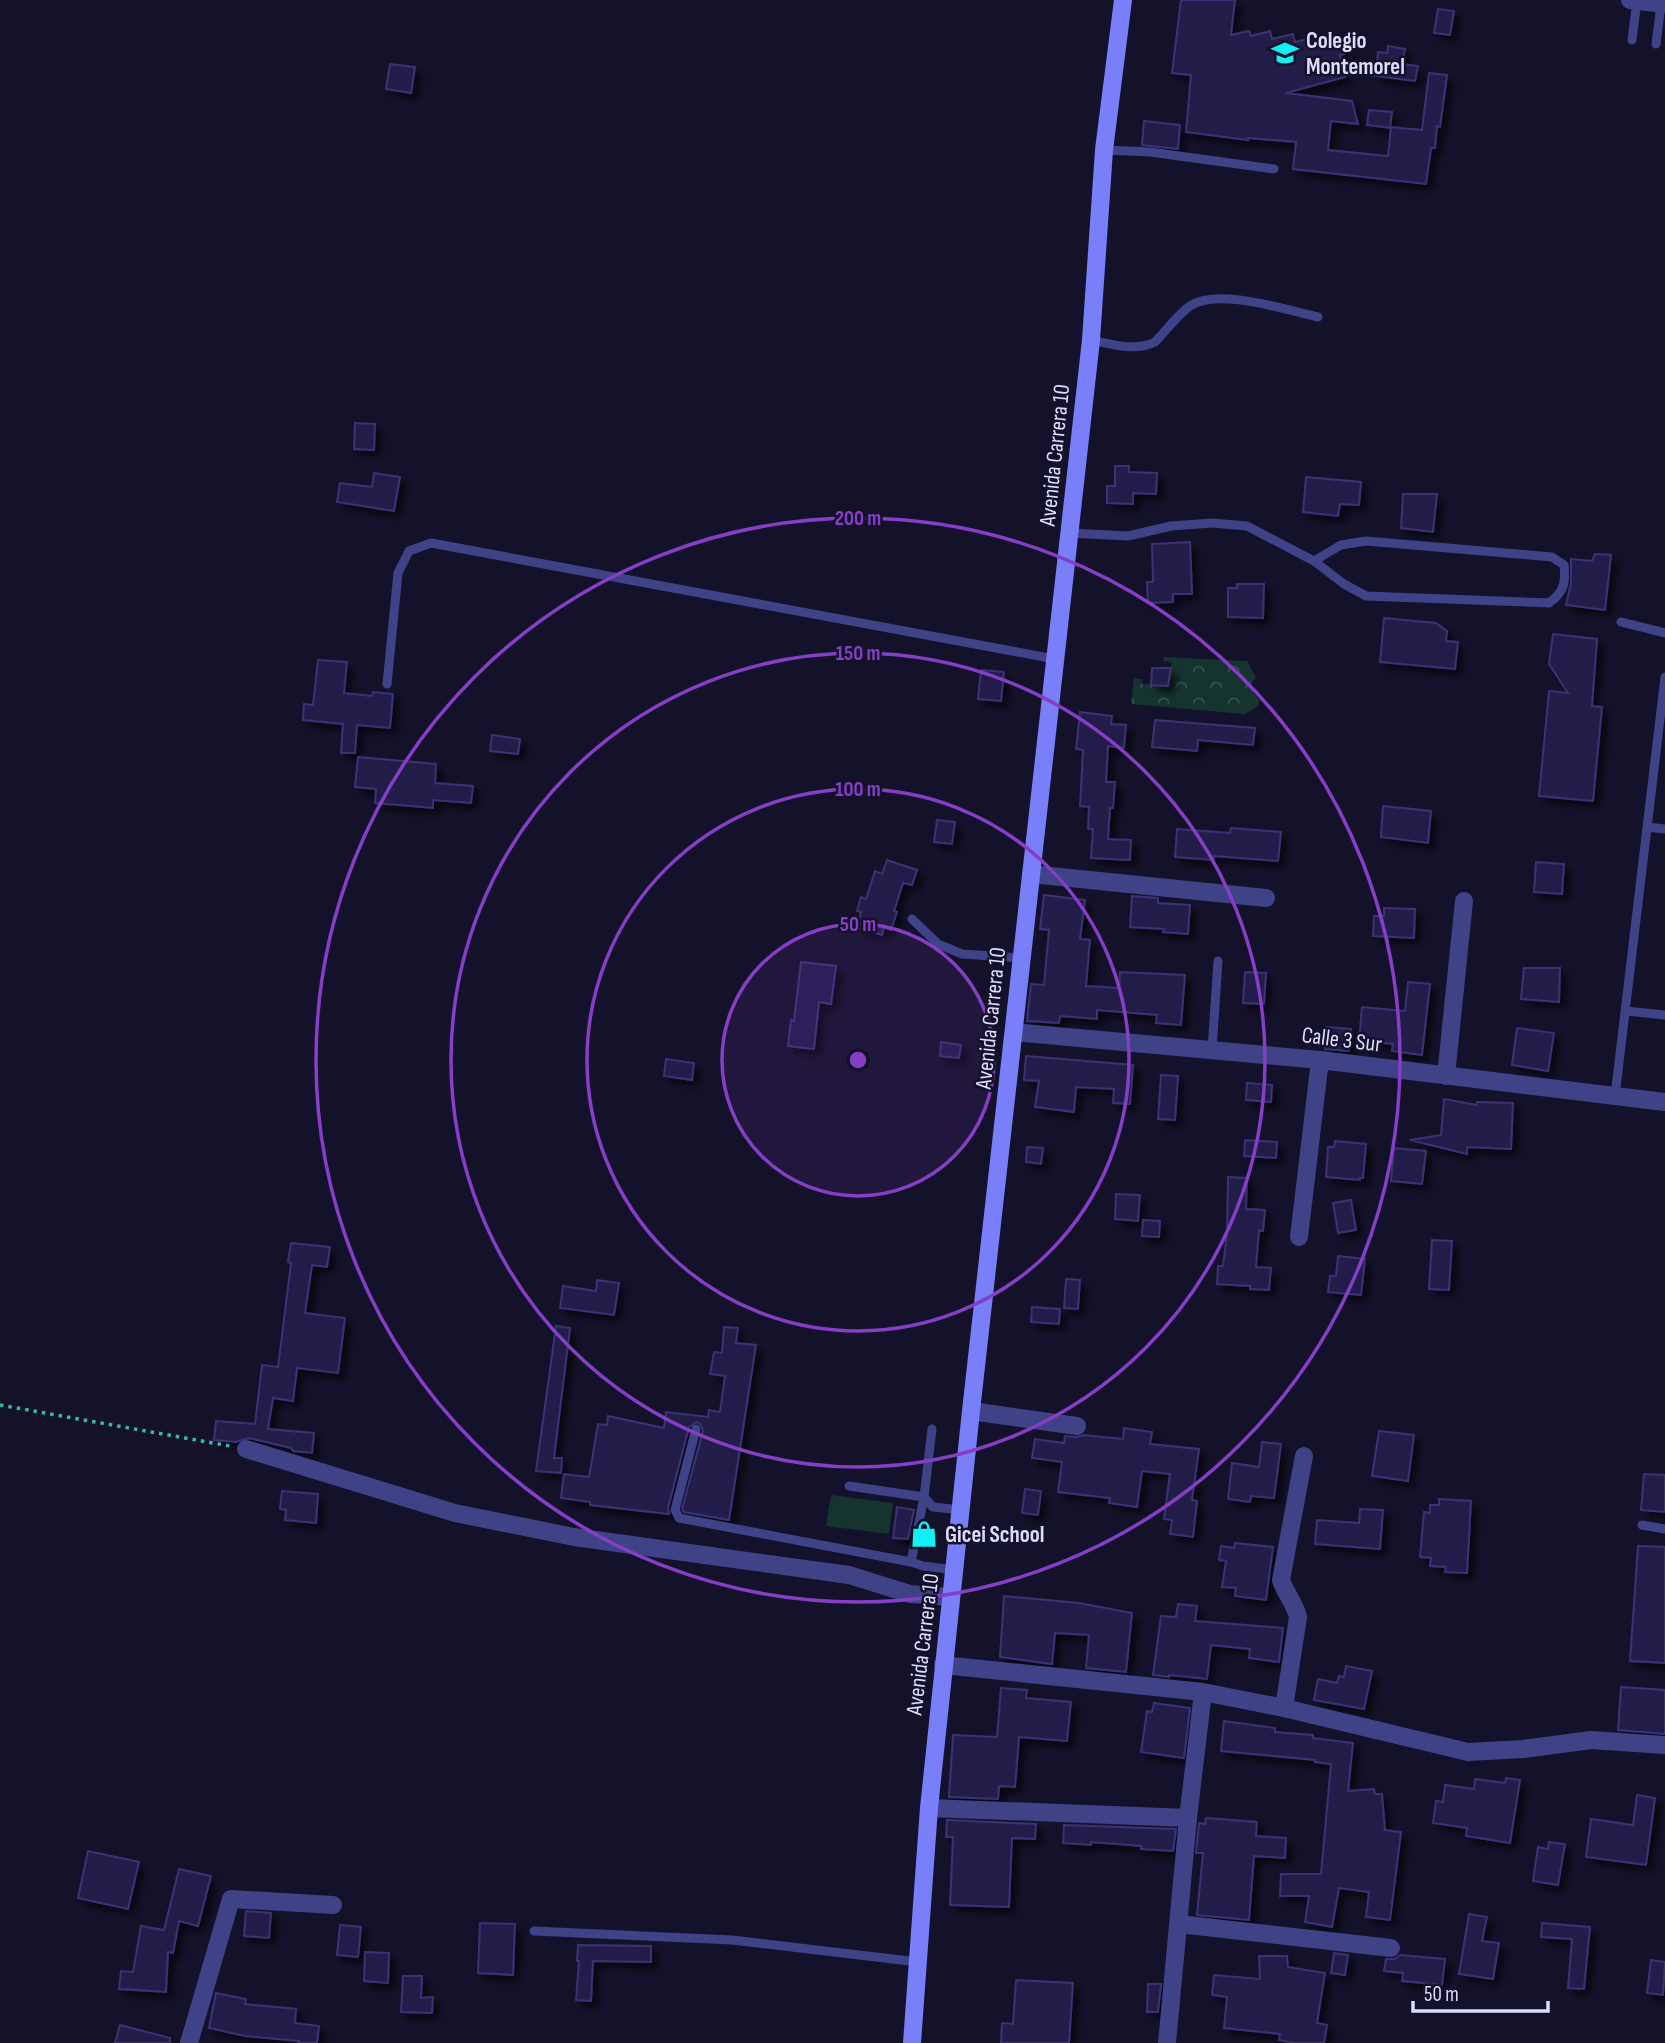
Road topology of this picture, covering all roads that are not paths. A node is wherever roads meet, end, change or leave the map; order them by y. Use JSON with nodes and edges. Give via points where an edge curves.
{"nodes":[{"id":1,"x":1123,"y":0,"type":"edge"},
{"id":2,"x":1630,"y":0,"type":"edge"},
{"id":3,"x":1637,"y":1,"type":"edge"},
{"id":4,"x":1663,"y":4,"type":"edge"},
{"id":5,"x":1632,"y":40,"type":"dead end"},
{"id":6,"x":1656,"y":44,"type":"dead end"},
{"id":7,"x":1104,"y":150,"type":"junction"},
{"id":8,"x":1274,"y":169,"type":"dead end"},
{"id":9,"x":1318,"y":317,"type":"dead end"},
{"id":10,"x":1091,"y":340,"type":"junction"},
{"id":11,"x":1069,"y":533,"type":"junction"},
{"id":12,"x":1314,"y":561,"type":"junction"},
{"id":13,"x":1621,"y":622,"type":"dead end"},
{"id":14,"x":1665,"y":633,"type":"edge"},
{"id":15,"x":1055,"y":659,"type":"junction"},
{"id":16,"x":1665,"y":677,"type":"edge"},
{"id":17,"x":387,"y":684,"type":"dead end"},
{"id":18,"x":1647,"y":827,"type":"junction"},
{"id":19,"x":1665,"y":829,"type":"edge"},
{"id":20,"x":1031,"y":874,"type":"junction"},
{"id":21,"x":1266,"y":898,"type":"dead end"},
{"id":22,"x":1464,"y":901,"type":"dead end"},
{"id":23,"x":912,"y":919,"type":"dead end"},
{"id":24,"x":1022,"y":958,"type":"junction"},
{"id":25,"x":1218,"y":961,"type":"dead end"},
{"id":26,"x":1626,"y":1011,"type":"junction"},
{"id":27,"x":1665,"y":1015,"type":"edge"},
{"id":28,"x":1013,"y":1032,"type":"junction"},
{"id":29,"x":1212,"y":1050,"type":"junction"},
{"id":30,"x":1320,"y":1060,"type":"junction"},
{"id":31,"x":1446,"y":1076,"type":"junction"},
{"id":32,"x":1615,"y":1096,"type":"junction"},
{"id":33,"x":1665,"y":1102,"type":"edge"},
{"id":34,"x":1299,"y":1237,"type":"dead end"},
{"id":35,"x":971,"y":1411,"type":"junction"},
{"id":36,"x":1077,"y":1426,"type":"dead end"},
{"id":37,"x":696,"y":1429,"type":"dead end"},
{"id":38,"x":932,"y":1429,"type":"dead end"},
{"id":39,"x":246,"y":1449,"type":"road end"},
{"id":40,"x":1304,"y":1456,"type":"dead end"},
{"id":41,"x":849,"y":1486,"type":"dead end"},
{"id":42,"x":924,"y":1497,"type":"junction"},
{"id":43,"x":961,"y":1510,"type":"junction"},
{"id":44,"x":1642,"y":1525,"type":"dead end"},
{"id":45,"x":1665,"y":1529,"type":"edge"},
{"id":46,"x":911,"y":1562,"type":"junction"},
{"id":47,"x":956,"y":1570,"type":"junction"},
{"id":48,"x":951,"y":1597,"type":"junction"},
{"id":49,"x":943,"y":1665,"type":"junction"},
{"id":50,"x":1203,"y":1692,"type":"junction"},
{"id":51,"x":1284,"y":1708,"type":"junction"},
{"id":52,"x":1665,"y":1745,"type":"edge"},
{"id":53,"x":929,"y":1808,"type":"junction"},
{"id":54,"x":1188,"y":1818,"type":"junction"},
{"id":55,"x":333,"y":1905,"type":"dead end"},
{"id":56,"x":1179,"y":1924,"type":"junction"},
{"id":57,"x":534,"y":1930,"type":"dead end"},
{"id":58,"x":1391,"y":1948,"type":"dead end"},
{"id":59,"x":918,"y":1962,"type":"junction"},
{"id":60,"x":189,"y":2043,"type":"edge"},
{"id":61,"x":912,"y":2043,"type":"edge"},
{"id":62,"x":1167,"y":2043,"type":"edge"}],
"edges":[{"from":1,"to":7,"type":"street","name":"Avenida Carrera 10"},
{"from":2,"to":3,"type":"street"},
{"from":3,"to":4,"type":"street"},
{"from":3,"to":5,"type":"lane"},
{"from":4,"to":6,"type":"lane"},
{"from":7,"to":8,"type":"lane"},
{"from":7,"to":10,"type":"street","name":"Avenida Carrera 10"},
{"from":9,"to":10,"type":"lane","via":[[1224,297],[1190,306],[1149,345],[1126,347]]},
{"from":10,"to":11,"type":"street","name":"Avenida Carrera 10"},
{"from":11,"to":12,"type":"lane","via":[[1128,536],[1171,526],[1247,526]]},
{"from":11,"to":15,"type":"street","name":"Avenida Carrera 10"},
{"from":12,"to":12,"type":"lane","via":[[1366,596],[1549,603],[1561,594],[1566,581],[1564,565],[1552,557],[1366,541],[1341,545]]},
{"from":13,"to":14,"type":"lane"},
{"from":15,"to":17,"type":"lane","via":[[431,543],[409,551],[397,573]]},
{"from":15,"to":20,"type":"street","name":"Avenida Carrera 10"},
{"from":16,"to":18,"type":"lane"},
{"from":18,"to":19,"type":"lane"},
{"from":18,"to":26,"type":"lane"},
{"from":20,"to":21,"type":"street"},
{"from":20,"to":24,"type":"street","name":"Avenida Carrera 10"},
{"from":22,"to":31,"type":"street"},
{"from":23,"to":24,"type":"lane","via":[[937,944],[962,954]]},
{"from":24,"to":28,"type":"street","name":"Avenida Carrera 10"},
{"from":25,"to":29,"type":"lane"},
{"from":26,"to":27,"type":"lane"},
{"from":26,"to":32,"type":"lane"},
{"from":28,"to":29,"type":"street","name":"Calle 3 Sur"},
{"from":28,"to":35,"type":"street","name":"Avenida Carrera 10"},
{"from":29,"to":30,"type":"street","name":"Calle 3 Sur"},
{"from":30,"to":31,"type":"street","name":"Calle 3 Sur"},
{"from":30,"to":34,"type":"street"},
{"from":31,"to":32,"type":"street","name":"Calle 3 Sur"},
{"from":32,"to":33,"type":"street","name":"Calle 3 Sur"},
{"from":35,"to":36,"type":"street"},
{"from":35,"to":43,"type":"street","name":"Avenida Carrera 10"},
{"from":37,"to":46,"type":"lane","via":[[674,1510],[679,1518]]},
{"from":38,"to":42,"type":"lane"},
{"from":39,"to":48,"type":"street","via":[[455,1514],[574,1537],[849,1575],[910,1594]]},
{"from":40,"to":51,"type":"street","via":[[1281,1580],[1298,1617]]},
{"from":41,"to":42,"type":"lane"},
{"from":42,"to":43,"type":"lane","via":[[933,1507]]},
{"from":42,"to":46,"type":"lane"},
{"from":43,"to":47,"type":"street","name":"Avenida Carrera 10"},
{"from":44,"to":45,"type":"lane"},
{"from":46,"to":47,"type":"lane"},
{"from":47,"to":48,"type":"street","name":"Avenida Carrera 10"},
{"from":48,"to":49,"type":"street","name":"Avenida Carrera 10"},
{"from":49,"to":50,"type":"street"},
{"from":49,"to":53,"type":"street","name":"Avenida Carrera 10"},
{"from":50,"to":51,"type":"street"},
{"from":50,"to":54,"type":"street"},
{"from":51,"to":52,"type":"street","via":[[1468,1752],[1591,1740]]},
{"from":53,"to":54,"type":"street"},
{"from":53,"to":59,"type":"street","name":"Avenida Carrera 10"},
{"from":54,"to":56,"type":"street"},
{"from":55,"to":60,"type":"street","via":[[230,1899]]},
{"from":56,"to":58,"type":"street"},
{"from":56,"to":62,"type":"street"},
{"from":57,"to":59,"type":"lane","via":[[732,1940]]},
{"from":59,"to":61,"type":"street","name":"Avenida Carrera 10"}]}
